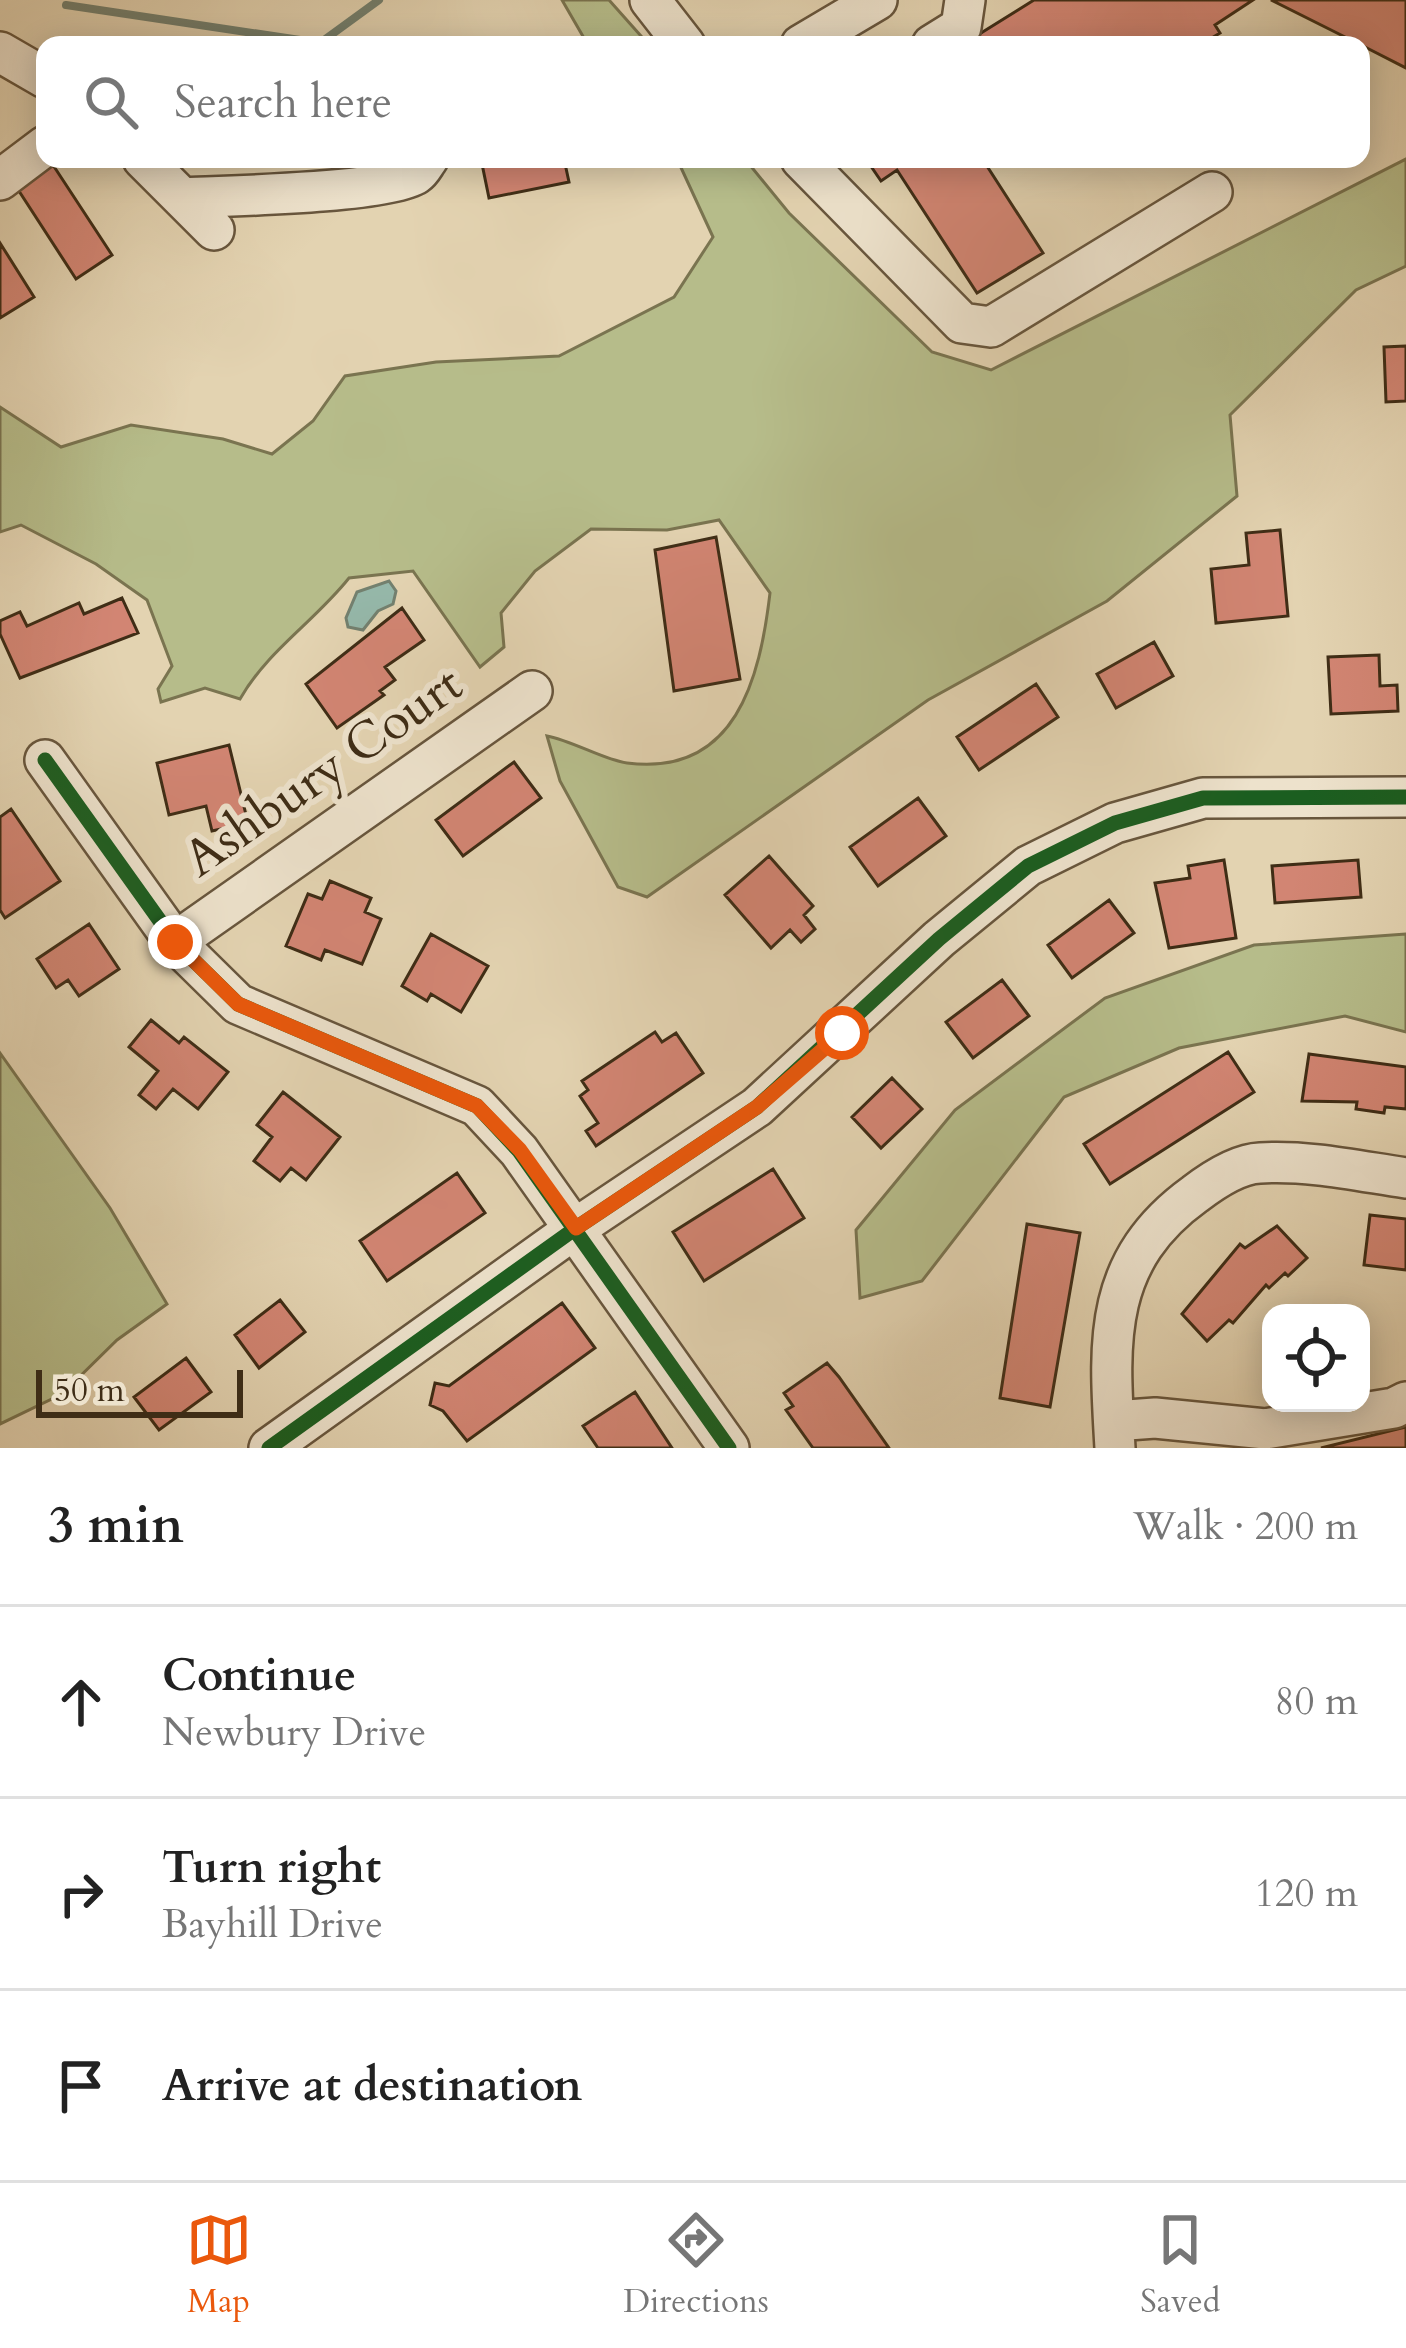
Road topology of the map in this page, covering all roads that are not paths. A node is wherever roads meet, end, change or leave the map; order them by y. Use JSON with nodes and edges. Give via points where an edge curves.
{"nodes":[{"id":1,"x":650,"y":0,"type":"edge"},
{"id":2,"x":877,"y":0,"type":"edge"},
{"id":3,"x":965,"y":0,"type":"edge"},
{"id":4,"x":678,"y":36,"type":"edge"},
{"id":5,"x":816,"y":36,"type":"edge"},
{"id":6,"x":946,"y":36,"type":"edge"},
{"id":7,"x":0,"y":52,"type":"edge"},
{"id":8,"x":36,"y":73,"type":"edge"},
{"id":9,"x":36,"y":153,"type":"edge"},
{"id":10,"x":152,"y":168,"type":"edge"},
{"id":11,"x":421,"y":168,"type":"edge"},
{"id":12,"x":810,"y":168,"type":"edge"},
{"id":13,"x":0,"y":180,"type":"edge"},
{"id":14,"x":1212,"y":192,"type":"dead end"},
{"id":15,"x":182,"y":198,"type":"junction"},
{"id":16,"x":214,"y":230,"type":"dead end"},
{"id":17,"x":532,"y":691,"type":"dead end"},
{"id":18,"x":45,"y":760,"type":"dead end"},
{"id":19,"x":1406,"y":797,"type":"edge"},
{"id":20,"x":175,"y":942,"type":"junction"},
{"id":21,"x":1406,"y":1178,"type":"edge"},
{"id":22,"x":576,"y":1228,"type":"junction"},
{"id":23,"x":1406,"y":1402,"type":"edge"},
{"id":24,"x":1114,"y":1434,"type":"edge"},
{"id":25,"x":269,"y":1448,"type":"edge"},
{"id":26,"x":729,"y":1448,"type":"edge"}],
"edges":[{"from":1,"to":4,"type":"street"},
{"from":2,"to":5,"type":"street"},
{"from":3,"to":6,"type":"street","via":[[961,27]]},
{"from":7,"to":8,"type":"street"},
{"from":9,"to":13,"type":"street"},
{"from":10,"to":15,"type":"street"},
{"from":11,"to":15,"type":"street","via":[[308,192]]},
{"from":12,"to":14,"type":"street","via":[[962,323],[991,327]]},
{"from":15,"to":16,"type":"street"},
{"from":17,"to":20,"type":"street","name":"Ashbury Court"},
{"from":18,"to":20,"type":"street"},
{"from":19,"to":22,"type":"street","via":[[1203,798],[1115,823],[1028,866],[757,1107]]},
{"from":20,"to":22,"type":"street","via":[[238,1004],[477,1106]]},
{"from":21,"to":24,"type":"street","via":[[1255,1163],[1168,1213],[1124,1273],[1110,1330]]},
{"from":22,"to":25,"type":"street"},
{"from":22,"to":26,"type":"street"},
{"from":23,"to":24,"type":"street","via":[[1265,1429],[1155,1418]]}]}
